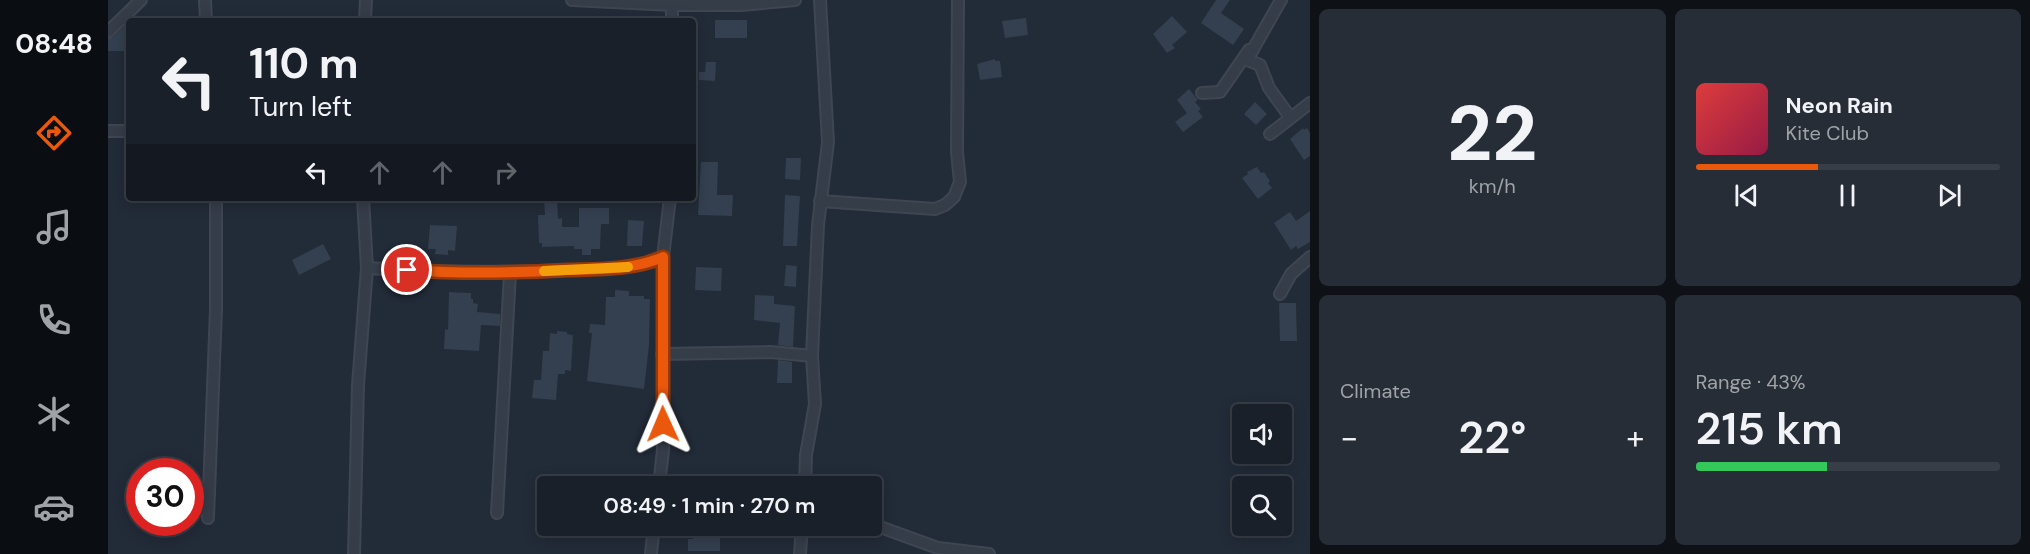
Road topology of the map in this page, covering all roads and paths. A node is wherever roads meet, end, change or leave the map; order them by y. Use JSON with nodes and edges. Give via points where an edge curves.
{"nodes":[{"id":1,"x":141,"y":0,"type":"edge"},
{"id":2,"x":205,"y":0,"type":"edge"},
{"id":3,"x":366,"y":0,"type":"edge"},
{"id":4,"x":572,"y":0,"type":"edge"},
{"id":5,"x":795,"y":0,"type":"edge"},
{"id":6,"x":820,"y":0,"type":"edge"},
{"id":7,"x":958,"y":0,"type":"edge"},
{"id":8,"x":1281,"y":0,"type":"edge"},
{"id":9,"x":672,"y":5,"type":"junction"},
{"id":10,"x":206,"y":18,"type":"edge"},
{"id":11,"x":365,"y":18,"type":"edge"},
{"id":12,"x":672,"y":18,"type":"edge"},
{"id":13,"x":108,"y":32,"type":"edge"},
{"id":14,"x":1202,"y":93,"type":"dead end"},
{"id":15,"x":1310,"y":103,"type":"edge"},
{"id":16,"x":1290,"y":117,"type":"junction"},
{"id":17,"x":108,"y":131,"type":"edge"},
{"id":18,"x":126,"y":131,"type":"edge"},
{"id":19,"x":1270,"y":134,"type":"dead end"},
{"id":20,"x":216,"y":201,"type":"edge"},
{"id":21,"x":363,"y":201,"type":"edge"},
{"id":22,"x":670,"y":201,"type":"edge"},
{"id":23,"x":820,"y":201,"type":"junction"},
{"id":24,"x":663,"y":257,"type":"junction"},
{"id":25,"x":1310,"y":257,"type":"edge"},
{"id":26,"x":367,"y":268,"type":"junction"},
{"id":27,"x":510,"y":273,"type":"junction"},
{"id":28,"x":1281,"y":294,"type":"dead end"},
{"id":29,"x":662,"y":354,"type":"junction"},
{"id":30,"x":812,"y":356,"type":"junction"},
{"id":31,"x":660,"y":476,"type":"edge"},
{"id":32,"x":805,"y":476,"type":"edge"},
{"id":33,"x":497,"y":513,"type":"dead end"},
{"id":34,"x":208,"y":518,"type":"dead end"},
{"id":35,"x":882,"y":528,"type":"edge"},
{"id":36,"x":653,"y":536,"type":"edge"},
{"id":37,"x":801,"y":536,"type":"edge"},
{"id":38,"x":354,"y":554,"type":"edge"},
{"id":39,"x":651,"y":554,"type":"edge"},
{"id":40,"x":800,"y":554,"type":"edge"},
{"id":41,"x":989,"y":554,"type":"edge"}],
"edges":[{"from":1,"to":13,"type":"street"},
{"from":2,"to":10,"type":"street"},
{"from":3,"to":11,"type":"street"},
{"from":4,"to":9,"type":"street"},
{"from":5,"to":9,"type":"street"},
{"from":6,"to":23,"type":"street","via":[[828,142]]},
{"from":7,"to":23,"type":"street","via":[[960,182],[954,197],[935,209]]},
{"from":8,"to":14,"type":"street","via":[[1220,92]]},
{"from":8,"to":16,"type":"street","via":[[1247,60],[1260,66]]},
{"from":9,"to":12,"type":"street"},
{"from":15,"to":16,"type":"street"},
{"from":16,"to":19,"type":"street"},
{"from":17,"to":18,"type":"street"},
{"from":20,"to":34,"type":"street"},
{"from":21,"to":26,"type":"street"},
{"from":22,"to":24,"type":"street"},
{"from":23,"to":30,"type":"street"},
{"from":24,"to":27,"type":"street","via":[[626,267]]},
{"from":24,"to":29,"type":"street"},
{"from":25,"to":28,"type":"street","via":[[1291,274]]},
{"from":26,"to":27,"type":"street"},
{"from":26,"to":38,"type":"street","via":[[358,385]]},
{"from":27,"to":33,"type":"street"},
{"from":29,"to":30,"type":"street","via":[[771,352]]},
{"from":29,"to":31,"type":"street"},
{"from":30,"to":32,"type":"street","via":[[815,404]]},
{"from":35,"to":41,"type":"street","via":[[938,548]]},
{"from":36,"to":39,"type":"street"},
{"from":37,"to":40,"type":"street"}]}
